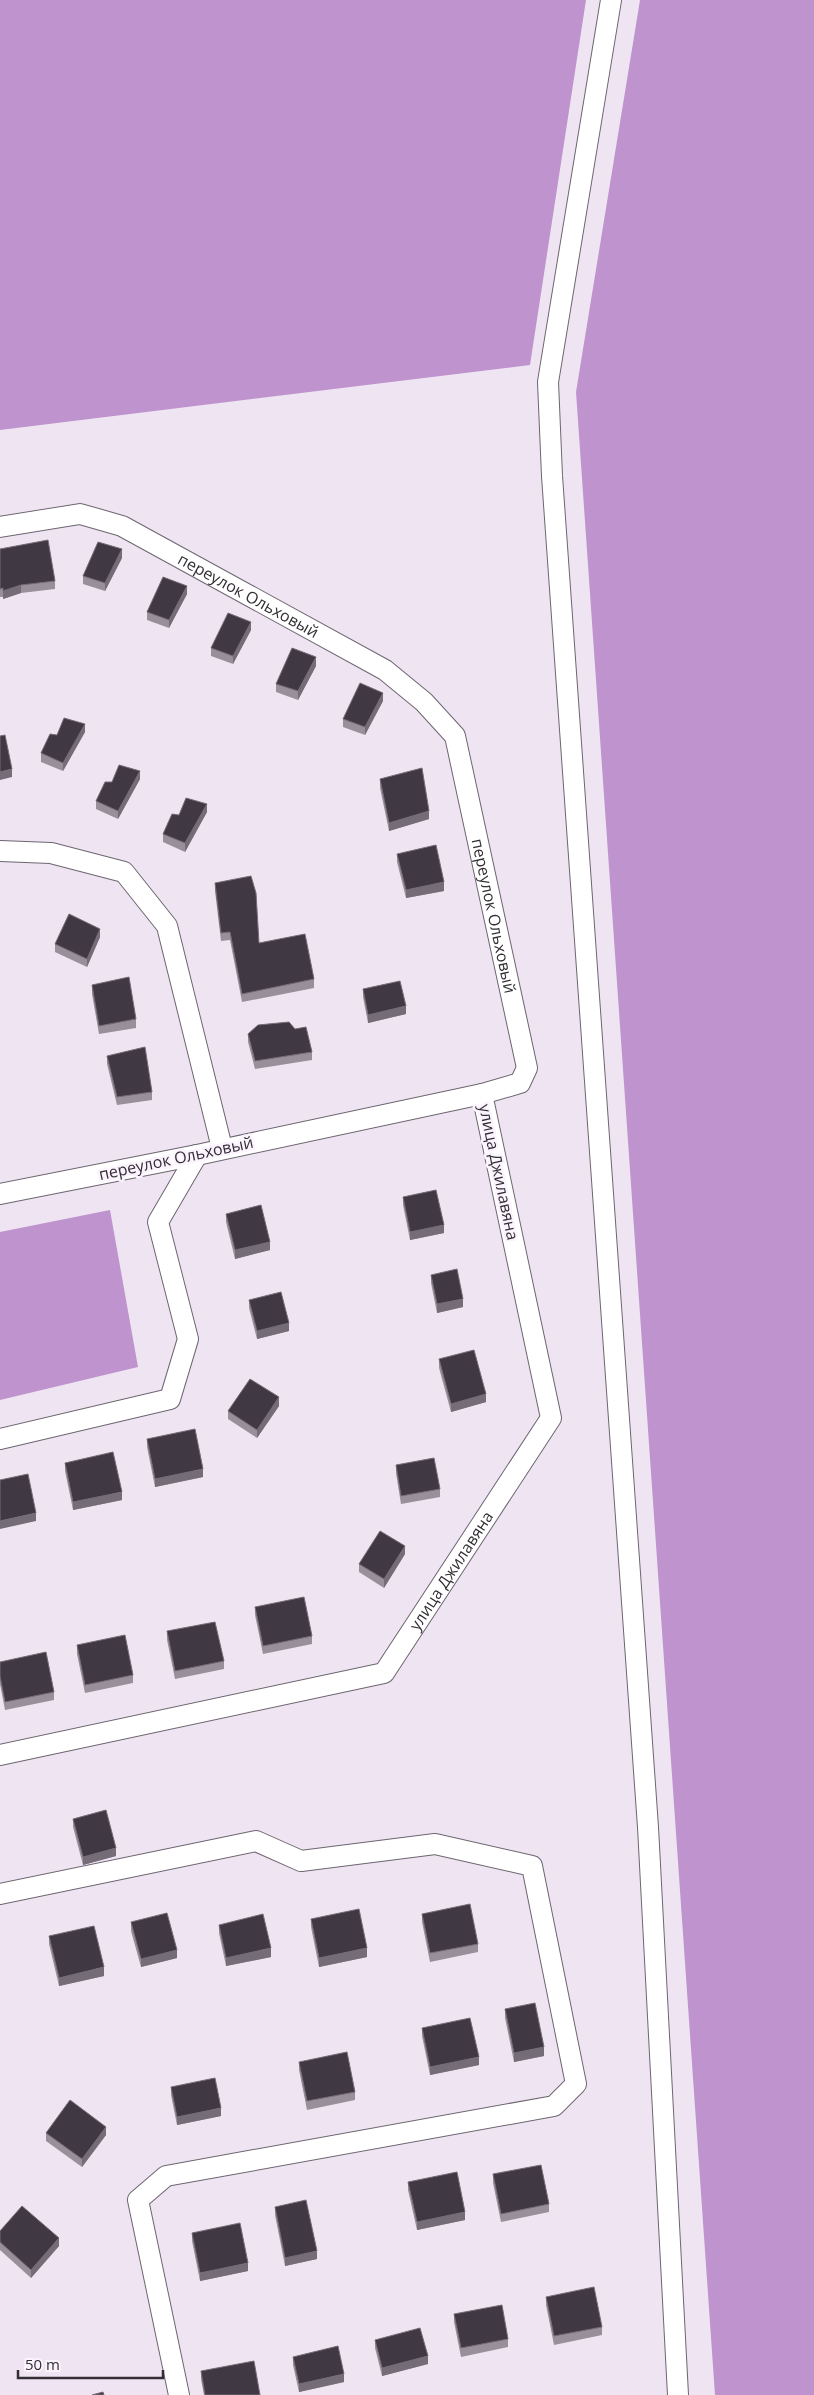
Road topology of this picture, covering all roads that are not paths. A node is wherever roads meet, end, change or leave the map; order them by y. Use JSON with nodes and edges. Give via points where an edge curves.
{"nodes":[{"id":1,"x":611,"y":0,"type":"edge"},
{"id":2,"x":0,"y":528,"type":"edge"},
{"id":3,"x":0,"y":851,"type":"edge"},
{"id":4,"x":482,"y":1094,"type":"junction"},
{"id":5,"x":222,"y":1148,"type":"junction"},
{"id":6,"x":197,"y":1155,"type":"junction"},
{"id":7,"x":0,"y":1194,"type":"edge"},
{"id":8,"x":0,"y":1439,"type":"edge"},
{"id":9,"x":0,"y":1755,"type":"edge"},
{"id":10,"x":0,"y":1894,"type":"edge"},
{"id":11,"x":179,"y":2395,"type":"edge"},
{"id":12,"x":678,"y":2395,"type":"edge"}],
"edges":[{"from":1,"to":12,"type":"street","via":[[548,382],[648,1827]]},
{"from":2,"to":4,"type":"street","name":"переулок Ольховый","via":[[80,514],[122,526],[385,670],[424,702],[455,736],[527,1068],[520,1083]]},
{"from":3,"to":5,"type":"street","via":[[52,853],[124,872],[167,926]]},
{"from":4,"to":5,"type":"street","name":"переулок Ольховый"},
{"from":4,"to":9,"type":"street","name":"улица Джилавяна","via":[[551,1418],[384,1673]]},
{"from":5,"to":6,"type":"street","name":"переулок Ольховый"},
{"from":6,"to":7,"type":"street","name":"переулок Ольховый"},
{"from":6,"to":8,"type":"street","via":[[158,1222],[188,1339],[170,1399]]},
{"from":10,"to":11,"type":"street","via":[[256,1841],[301,1861],[435,1844],[532,1866],[576,2084],[554,2106],[166,2176],[138,2200]]}]}
